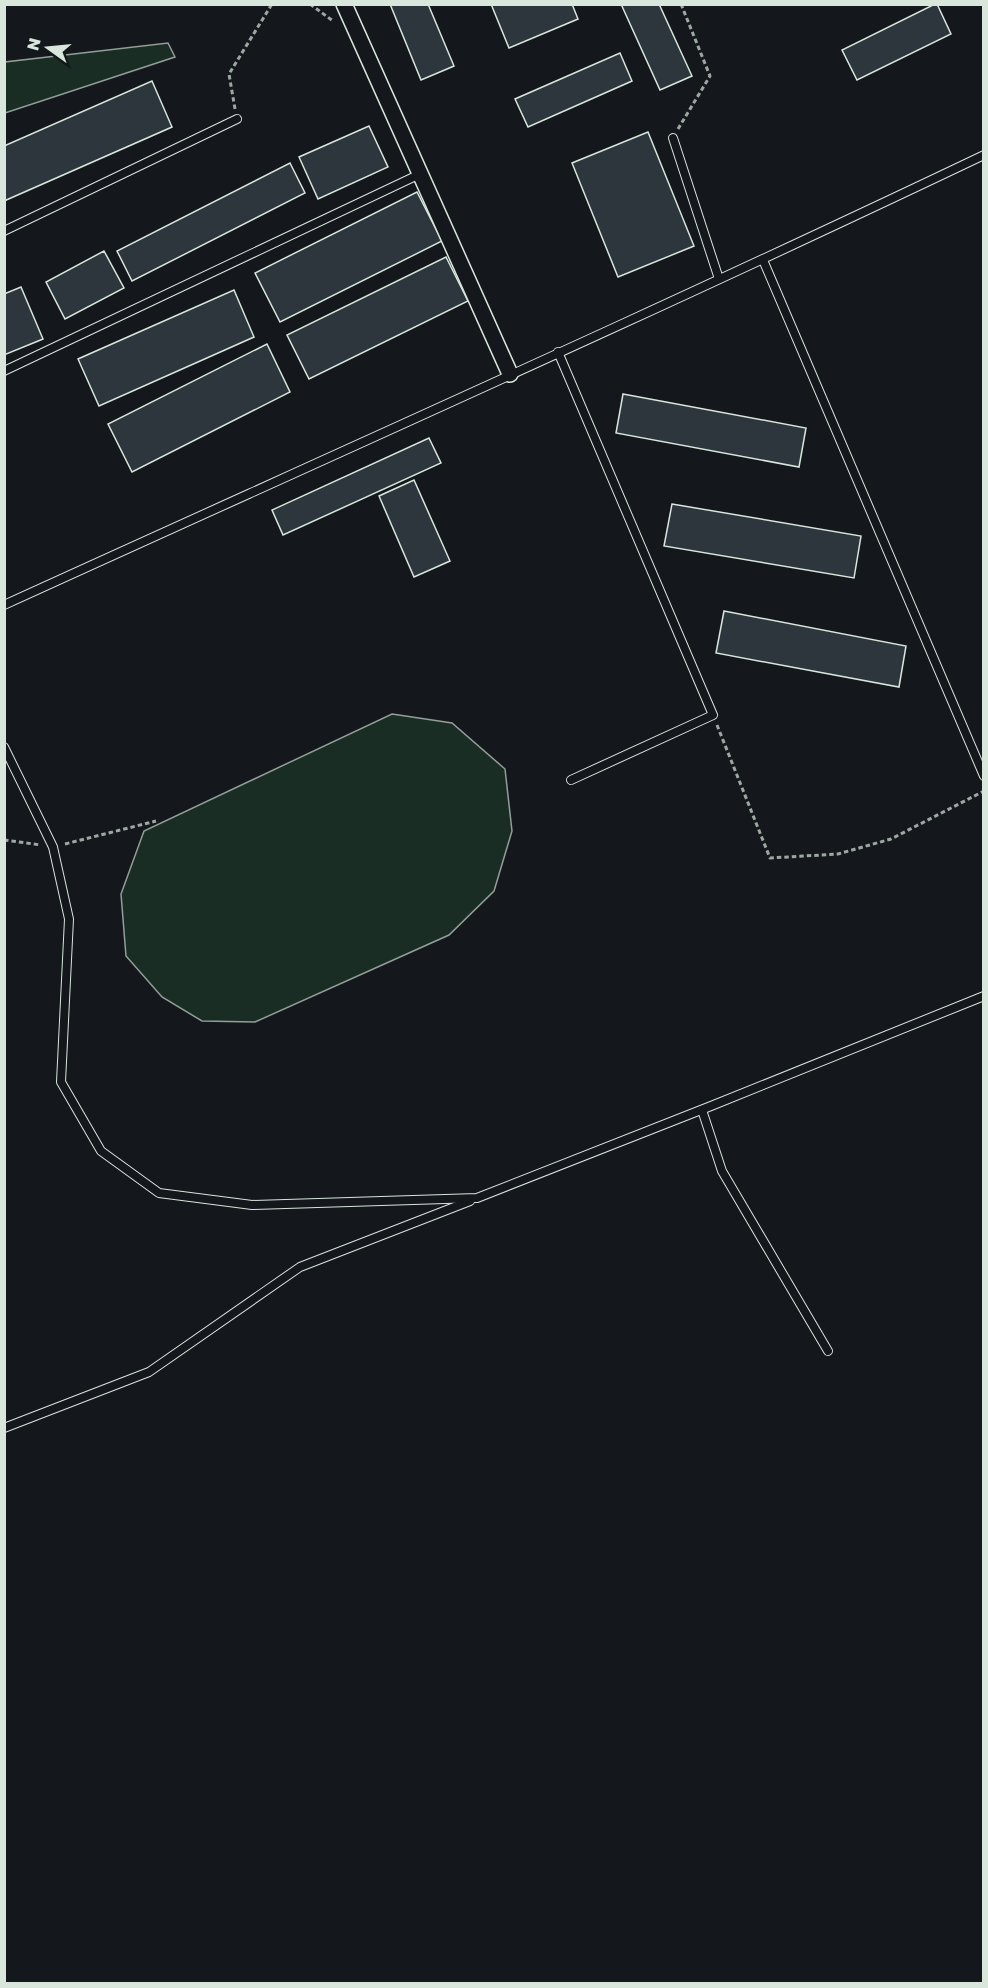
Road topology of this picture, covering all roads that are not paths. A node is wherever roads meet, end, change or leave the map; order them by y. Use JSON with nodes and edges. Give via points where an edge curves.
{"nodes":[{"id":1,"x":344,"y":4,"type":"edge"},
{"id":2,"x":237,"y":119,"type":"road end"},
{"id":3,"x":673,"y":138,"type":"road end"},
{"id":4,"x":984,"y":155,"type":"edge"},
{"id":5,"x":420,"y":174,"type":"junction"},
{"id":6,"x":4,"y":231,"type":"edge"},
{"id":7,"x":763,"y":260,"type":"junction"},
{"id":8,"x":719,"y":279,"type":"junction"},
{"id":9,"x":558,"y":352,"type":"junction"},
{"id":10,"x":4,"y":371,"type":"edge"},
{"id":11,"x":510,"y":374,"type":"junction"},
{"id":12,"x":4,"y":605,"type":"edge"},
{"id":13,"x":4,"y":747,"type":"edge"},
{"id":14,"x":984,"y":776,"type":"edge"},
{"id":15,"x":571,"y":780,"type":"dead end"},
{"id":16,"x":984,"y":996,"type":"edge"},
{"id":17,"x":702,"y":1110,"type":"junction"},
{"id":18,"x":477,"y":1198,"type":"junction"},
{"id":19,"x":828,"y":1351,"type":"dead end"},
{"id":20,"x":4,"y":1428,"type":"edge"}],
"edges":[{"from":1,"to":5,"type":"street"},
{"from":2,"to":6,"type":"lane"},
{"from":3,"to":8,"type":"lane"},
{"from":4,"to":7,"type":"lane"},
{"from":5,"to":10,"type":"lane"},
{"from":5,"to":11,"type":"street"},
{"from":7,"to":8,"type":"lane"},
{"from":7,"to":14,"type":"lane"},
{"from":8,"to":9,"type":"lane"},
{"from":9,"to":11,"type":"lane"},
{"from":9,"to":15,"type":"lane","via":[[713,715]]},
{"from":11,"to":12,"type":"lane"},
{"from":13,"to":18,"type":"lane","via":[[53,847],[69,919],[62,1082],[101,1151],[159,1193],[194,1198],[252,1205]]},
{"from":16,"to":17,"type":"lane"},
{"from":17,"to":18,"type":"lane"},
{"from":17,"to":19,"type":"lane","via":[[722,1171]]},
{"from":18,"to":20,"type":"lane","via":[[300,1267],[149,1372]]}]}
